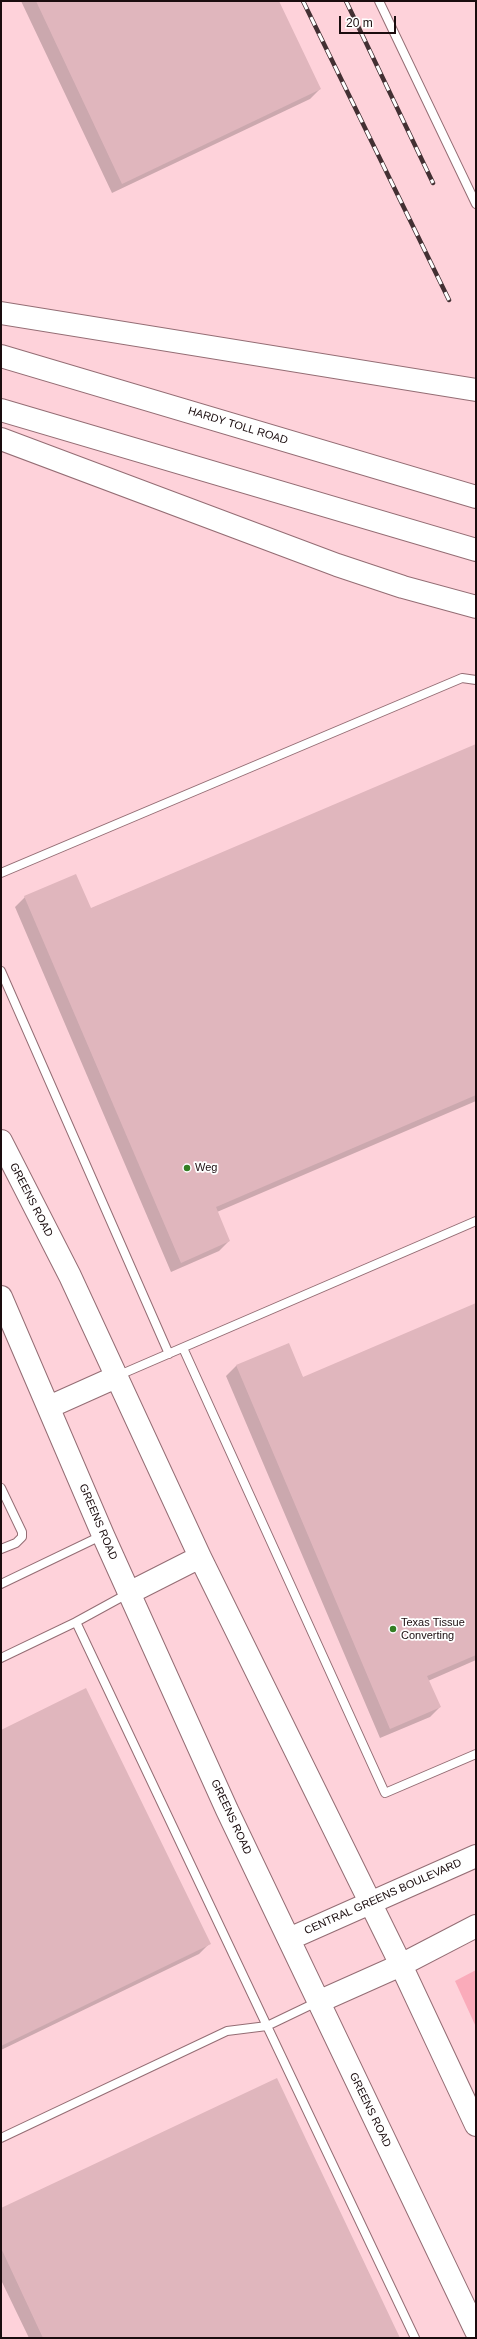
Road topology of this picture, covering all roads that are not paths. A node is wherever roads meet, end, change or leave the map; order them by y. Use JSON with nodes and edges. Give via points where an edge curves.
{"nodes":[{"id":1,"x":379,"y":1,"type":"edge"},
{"id":2,"x":476,"y":204,"type":"edge"},
{"id":3,"x":1,"y":313,"type":"edge"},
{"id":4,"x":1,"y":356,"type":"edge"},
{"id":5,"x":476,"y":390,"type":"edge"},
{"id":6,"x":1,"y":410,"type":"edge"},
{"id":7,"x":1,"y":439,"type":"edge"},
{"id":8,"x":476,"y":497,"type":"edge"},
{"id":9,"x":475,"y":550,"type":"edge"},
{"id":10,"x":476,"y":607,"type":"edge"},
{"id":11,"x":476,"y":680,"type":"edge"},
{"id":12,"x":1,"y":873,"type":"edge"},
{"id":13,"x":1,"y":970,"type":"edge"},
{"id":14,"x":1,"y":1141,"type":"edge"},
{"id":15,"x":476,"y":1221,"type":"edge"},
{"id":16,"x":1,"y":1297,"type":"edge"},
{"id":17,"x":183,"y":1348,"type":"junction"},
{"id":18,"x":169,"y":1354,"type":"junction"},
{"id":19,"x":116,"y":1377,"type":"junction"},
{"id":20,"x":49,"y":1407,"type":"junction"},
{"id":21,"x":1,"y":1488,"type":"edge"},
{"id":22,"x":103,"y":1536,"type":"junction"},
{"id":23,"x":1,"y":1549,"type":"edge"},
{"id":24,"x":200,"y":1557,"type":"junction"},
{"id":25,"x":1,"y":1584,"type":"edge"},
{"id":26,"x":129,"y":1593,"type":"junction"},
{"id":27,"x":76,"y":1622,"type":"junction"},
{"id":28,"x":1,"y":1658,"type":"edge"},
{"id":29,"x":476,"y":1754,"type":"edge"},
{"id":30,"x":476,"y":1856,"type":"edge"},
{"id":31,"x":370,"y":1903,"type":"junction"},
{"id":32,"x":476,"y":1926,"type":"edge"},
{"id":33,"x":290,"y":1939,"type":"junction"},
{"id":34,"x":401,"y":1965,"type":"junction"},
{"id":35,"x":318,"y":2002,"type":"junction"},
{"id":36,"x":267,"y":2026,"type":"junction"},
{"id":37,"x":476,"y":2125,"type":"edge"},
{"id":38,"x":1,"y":2138,"type":"edge"},
{"id":39,"x":476,"y":2331,"type":"edge"},
{"id":40,"x":415,"y":2338,"type":"edge"}],
"edges":[{"from":1,"to":2,"type":"lane"},
{"from":3,"to":5,"type":"main road"},
{"from":4,"to":8,"type":"main road","name":"HARDY TOLL ROAD"},
{"from":6,"to":9,"type":"main road"},
{"from":7,"to":10,"type":"main road","via":[[337,565]]},
{"from":11,"to":12,"type":"lane","via":[[462,678]]},
{"from":13,"to":18,"type":"lane"},
{"from":14,"to":19,"type":"main road","name":"GREENS ROAD","via":[[70,1276]]},
{"from":15,"to":17,"type":"lane"},
{"from":16,"to":20,"type":"main road","name":"GREENS ROAD"},
{"from":17,"to":18,"type":"lane"},
{"from":17,"to":29,"type":"lane","via":[[385,1793]]},
{"from":18,"to":19,"type":"lane"},
{"from":19,"to":20,"type":"main road"},
{"from":19,"to":24,"type":"main road","name":"GREENS ROAD"},
{"from":20,"to":22,"type":"main road","name":"GREENS ROAD"},
{"from":21,"to":23,"type":"lane","via":[[22,1532],[22,1537],[16,1543]]},
{"from":22,"to":25,"type":"lane"},
{"from":22,"to":26,"type":"main road","name":"GREENS ROAD"},
{"from":24,"to":26,"type":"main road"},
{"from":24,"to":31,"type":"main road","name":"GREENS ROAD"},
{"from":26,"to":27,"type":"lane"},
{"from":26,"to":33,"type":"main road","name":"GREENS ROAD","via":[[227,1810]]},
{"from":27,"to":28,"type":"lane"},
{"from":27,"to":36,"type":"lane"},
{"from":30,"to":31,"type":"main road","name":"CENTRAL GREENS BOULEVARD"},
{"from":31,"to":33,"type":"main road","name":"CENTRAL GREENS BOULEVARD"},
{"from":31,"to":34,"type":"main road","name":"GREENS ROAD"},
{"from":32,"to":34,"type":"main road"},
{"from":33,"to":35,"type":"main road","name":"GREENS ROAD"},
{"from":34,"to":35,"type":"main road"},
{"from":34,"to":37,"type":"main road","name":"GREENS ROAD"},
{"from":35,"to":36,"type":"lane"},
{"from":35,"to":39,"type":"main road","name":"GREENS ROAD"},
{"from":36,"to":38,"type":"lane","via":[[227,2031]]},
{"from":36,"to":40,"type":"lane"}]}
